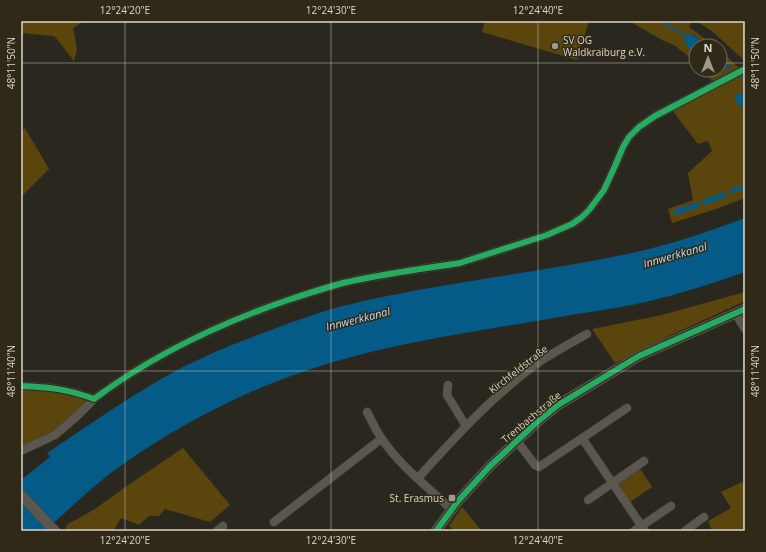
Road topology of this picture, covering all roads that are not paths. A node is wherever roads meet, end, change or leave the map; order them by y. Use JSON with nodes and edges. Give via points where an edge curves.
{"nodes":[{"id":1,"x":745,"y":69,"type":"edge"},
{"id":2,"x":745,"y":309,"type":"edge"},
{"id":3,"x":735,"y":313,"type":"junction"},
{"id":4,"x":745,"y":329,"type":"edge"},
{"id":5,"x":587,"y":334,"type":"dead end"},
{"id":6,"x":448,"y":385,"type":"dead end"},
{"id":7,"x":21,"y":386,"type":"edge"},
{"id":8,"x":94,"y":399,"type":"junction"},
{"id":9,"x":627,"y":408,"type":"dead end"},
{"id":10,"x":367,"y":412,"type":"dead end"},
{"id":11,"x":466,"y":426,"type":"junction"},
{"id":12,"x":582,"y":438,"type":"junction"},
{"id":13,"x":382,"y":439,"type":"junction"},
{"id":14,"x":517,"y":441,"type":"junction"},
{"id":15,"x":21,"y":451,"type":"edge"},
{"id":16,"x":644,"y":462,"type":"dead end"},
{"id":17,"x":418,"y":478,"type":"junction"},
{"id":18,"x":612,"y":482,"type":"junction"},
{"id":19,"x":21,"y":496,"type":"edge"},
{"id":20,"x":588,"y":500,"type":"dead end"},
{"id":21,"x":671,"y":506,"type":"dead end"},
{"id":22,"x":451,"y":509,"type":"junction"},
{"id":23,"x":704,"y":517,"type":"dead end"},
{"id":24,"x":274,"y":522,"type":"dead end"},
{"id":25,"x":643,"y":528,"type":"edge"},
{"id":26,"x":55,"y":531,"type":"edge"},
{"id":27,"x":436,"y":531,"type":"edge"},
{"id":28,"x":634,"y":531,"type":"edge"},
{"id":29,"x":684,"y":531,"type":"edge"}],
"edges":[{"from":1,"to":8,"type":"street","via":[[639,127],[623,147],[604,190],[589,210],[572,224],[547,235],[460,263],[342,284],[250,313],[161,355]]},
{"from":2,"to":3,"type":"street","name":"Trenbachstraße"},
{"from":3,"to":4,"type":"street"},
{"from":3,"to":14,"type":"street","name":"Trenbachstraße","via":[[662,345],[572,395]]},
{"from":5,"to":11,"type":"street","name":"Kirchfeldstraße","via":[[547,357],[521,376]]},
{"from":6,"to":11,"type":"street","via":[[447,395]]},
{"from":7,"to":8,"type":"street","via":[[62,389]]},
{"from":8,"to":15,"type":"street","via":[[55,435]]},
{"from":9,"to":12,"type":"street"},
{"from":10,"to":13,"type":"street"},
{"from":11,"to":17,"type":"street","name":"Kirchfeldstraße"},
{"from":12,"to":14,"type":"street","via":[[538,467]]},
{"from":12,"to":18,"type":"street"},
{"from":13,"to":17,"type":"street"},
{"from":13,"to":24,"type":"street"},
{"from":14,"to":22,"type":"street","name":"Trenbachstraße"},
{"from":16,"to":18,"type":"street"},
{"from":17,"to":22,"type":"street"},
{"from":18,"to":20,"type":"street"},
{"from":18,"to":25,"type":"street"},
{"from":19,"to":26,"type":"street"},
{"from":21,"to":25,"type":"street"},
{"from":22,"to":27,"type":"street","name":"Trenbachstraße"},
{"from":23,"to":29,"type":"street"},
{"from":25,"to":28,"type":"street"}]}
